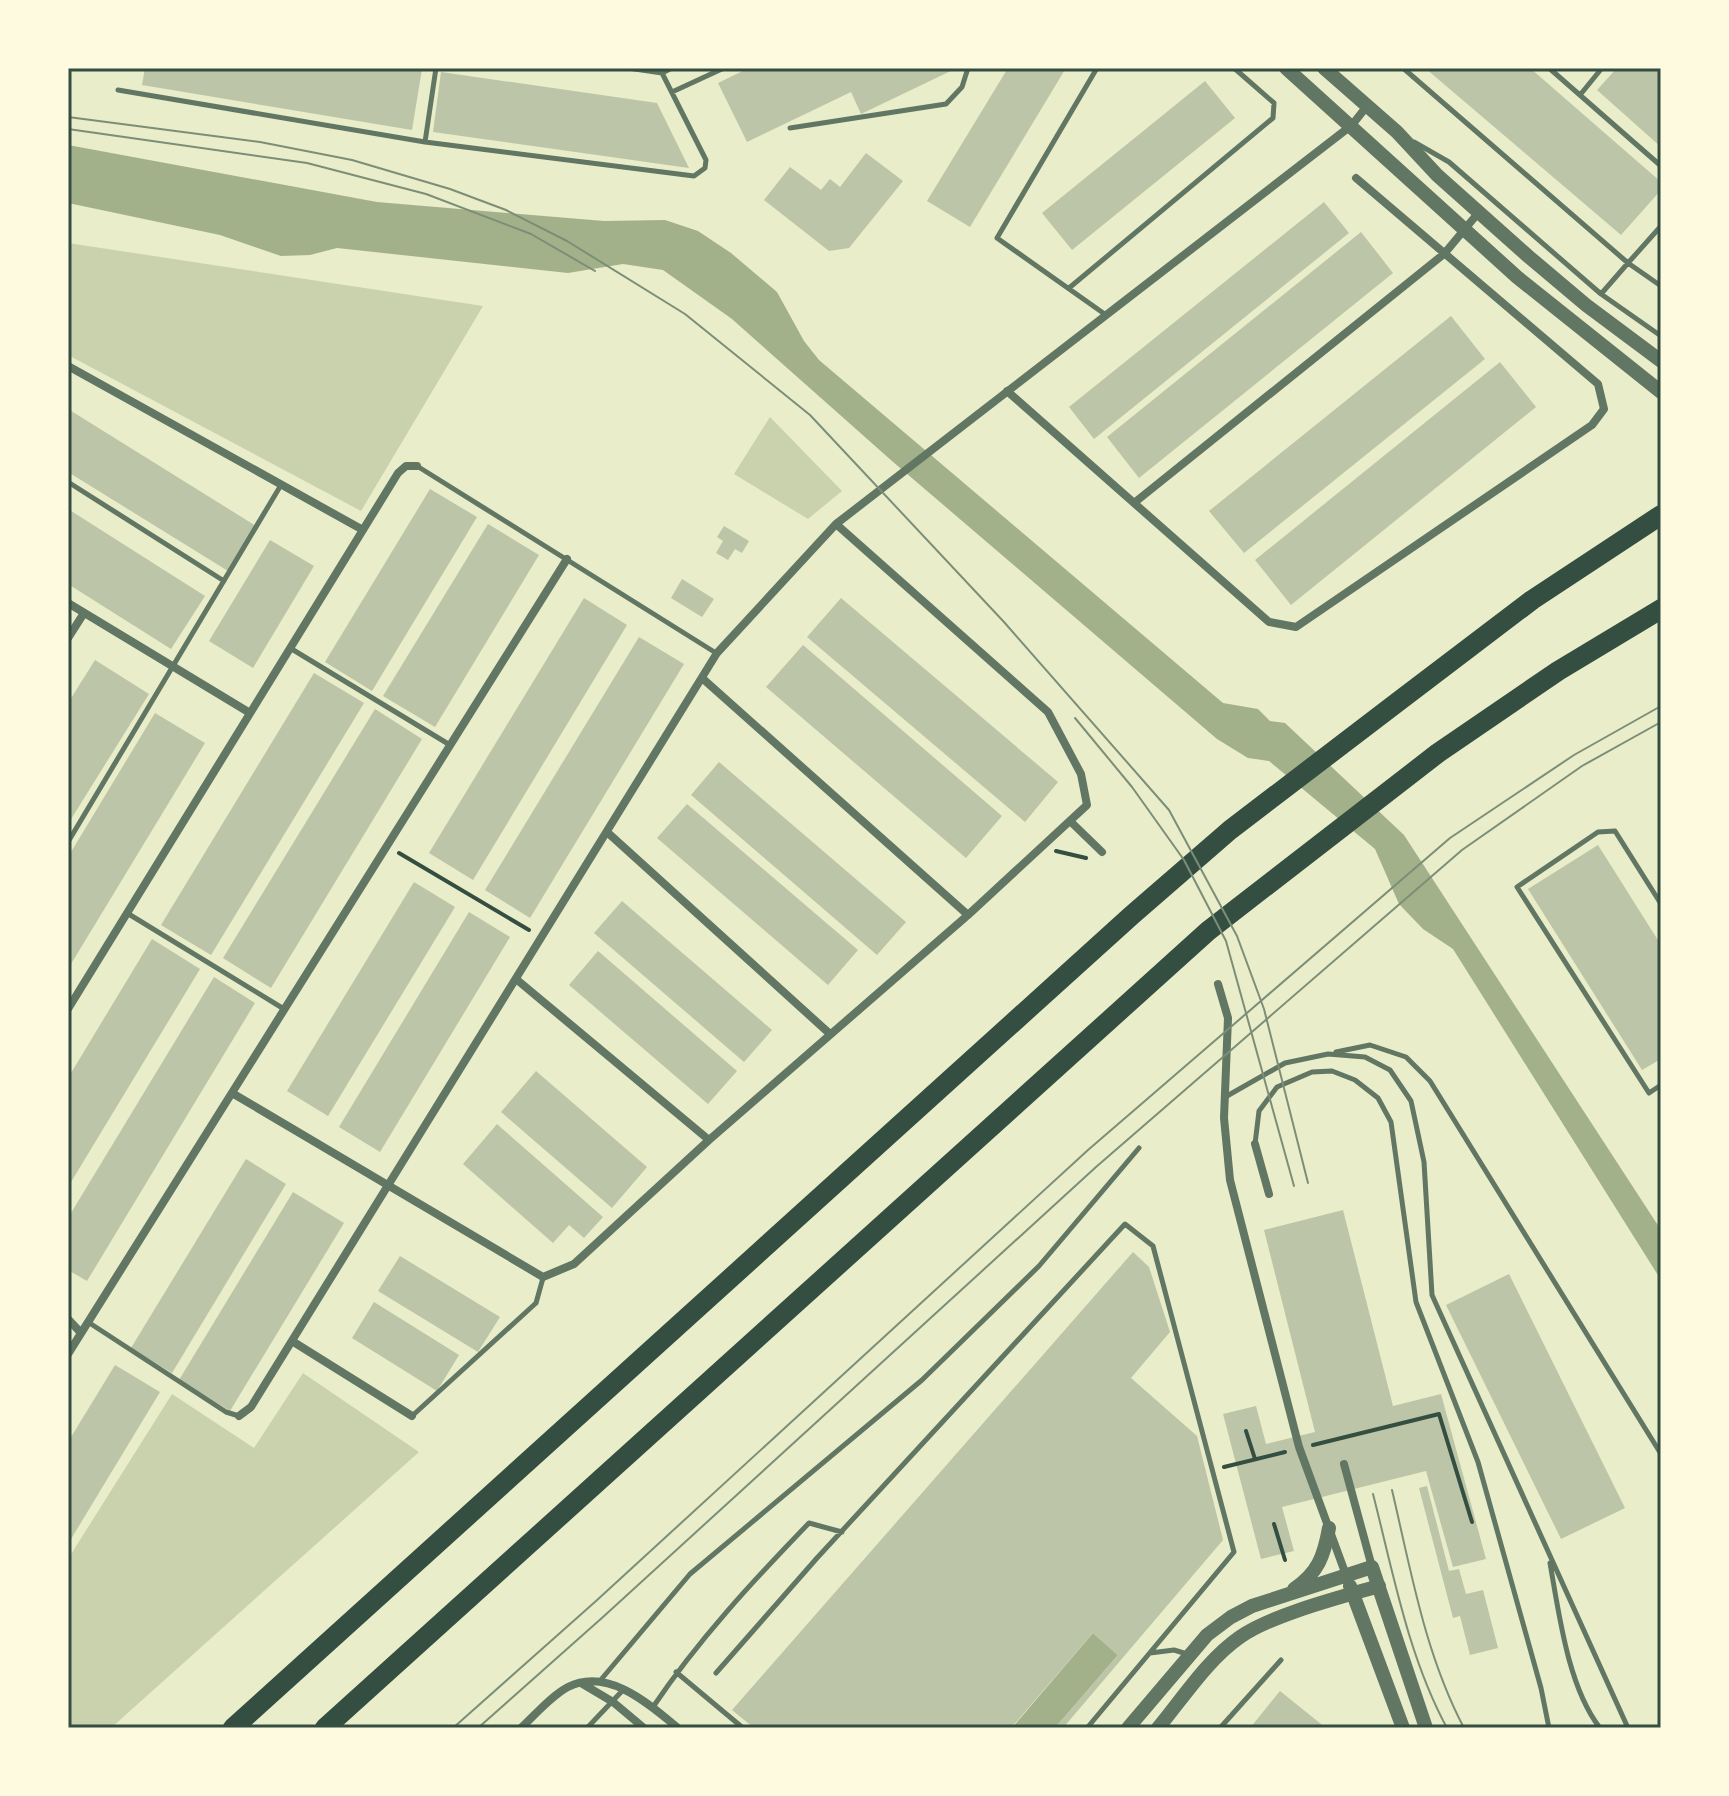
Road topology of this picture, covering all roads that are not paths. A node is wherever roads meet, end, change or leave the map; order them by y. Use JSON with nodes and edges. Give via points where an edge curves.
{"nodes":[{"id":1,"x":436,"y":68,"type":"edge"},
{"id":2,"x":628,"y":68,"type":"edge"},
{"id":3,"x":672,"y":68,"type":"edge"},
{"id":4,"x":724,"y":68,"type":"edge"},
{"id":5,"x":968,"y":68,"type":"edge"},
{"id":6,"x":1097,"y":68,"type":"edge"},
{"id":7,"x":1234,"y":68,"type":"edge"},
{"id":8,"x":1286,"y":68,"type":"edge"},
{"id":9,"x":1324,"y":68,"type":"edge"},
{"id":10,"x":1403,"y":68,"type":"edge"},
{"id":11,"x":1549,"y":68,"type":"edge"},
{"id":12,"x":1602,"y":68,"type":"edge"},
{"id":13,"x":662,"y":73,"type":"junction"},
{"id":14,"x":118,"y":90,"type":"dead end"},
{"id":15,"x":672,"y":92,"type":"junction"},
{"id":16,"x":1580,"y":95,"type":"junction"},
{"id":17,"x":1367,"y":106,"type":"junction"},
{"id":18,"x":1352,"y":125,"type":"junction"},
{"id":19,"x":790,"y":128,"type":"dead end"},
{"id":20,"x":1397,"y":132,"type":"junction"},
{"id":21,"x":425,"y":142,"type":"junction"},
{"id":22,"x":1661,"y":166,"type":"edge"},
{"id":23,"x":1356,"y":178,"type":"dead end"},
{"id":24,"x":1479,"y":211,"type":"junction"},
{"id":25,"x":1661,"y":226,"type":"edge"},
{"id":26,"x":1464,"y":230,"type":"junction"},
{"id":27,"x":1444,"y":254,"type":"junction"},
{"id":28,"x":1628,"y":263,"type":"junction"},
{"id":29,"x":1661,"y":286,"type":"edge"},
{"id":30,"x":1069,"y":288,"type":"junction"},
{"id":31,"x":1601,"y":294,"type":"junction"},
{"id":32,"x":1106,"y":315,"type":"junction"},
{"id":33,"x":1661,"y":336,"type":"edge"},
{"id":34,"x":1661,"y":361,"type":"edge"},
{"id":35,"x":68,"y":366,"type":"edge"},
{"id":36,"x":1007,"y":391,"type":"junction"},
{"id":37,"x":1661,"y":392,"type":"edge"},
{"id":38,"x":417,"y":466,"type":"joint"},
{"id":39,"x":68,"y":482,"type":"edge"},
{"id":40,"x":282,"y":484,"type":"junction"},
{"id":41,"x":1134,"y":503,"type":"junction"},
{"id":42,"x":1661,"y":515,"type":"edge"},
{"id":43,"x":836,"y":524,"type":"junction"},
{"id":44,"x":363,"y":530,"type":"junction"},
{"id":45,"x":567,"y":559,"type":"junction"},
{"id":46,"x":224,"y":581,"type":"junction"},
{"id":47,"x":68,"y":603,"type":"edge"},
{"id":48,"x":1661,"y":609,"type":"edge"},
{"id":49,"x":84,"y":613,"type":"junction"},
{"id":50,"x":68,"y":638,"type":"edge"},
{"id":51,"x":290,"y":648,"type":"junction"},
{"id":52,"x":717,"y":653,"type":"junction"},
{"id":53,"x":172,"y":666,"type":"junction"},
{"id":54,"x":702,"y":678,"type":"junction"},
{"id":55,"x":250,"y":713,"type":"junction"},
{"id":56,"x":450,"y":745,"type":"junction"},
{"id":57,"x":1070,"y":821,"type":"junction"},
{"id":58,"x":607,"y":832,"type":"junction"},
{"id":59,"x":68,"y":842,"type":"edge"},
{"id":60,"x":1102,"y":852,"type":"dead end"},
{"id":61,"x":1661,"y":904,"type":"edge"},
{"id":62,"x":127,"y":913,"type":"junction"},
{"id":63,"x":968,"y":915,"type":"junction"},
{"id":64,"x":516,"y":979,"type":"junction"},
{"id":65,"x":1218,"y":984,"type":"dead end"},
{"id":66,"x":68,"y":1009,"type":"edge"},
{"id":67,"x":285,"y":1009,"type":"junction"},
{"id":68,"x":830,"y":1034,"type":"junction"},
{"id":69,"x":1328,"y":1054,"type":"junction"},
{"id":70,"x":1661,"y":1085,"type":"edge"},
{"id":71,"x":232,"y":1093,"type":"junction"},
{"id":72,"x":1227,"y":1096,"type":"junction"},
{"id":73,"x":709,"y":1140,"type":"junction"},
{"id":74,"x":1255,"y":1144,"type":"joint"},
{"id":75,"x":1139,"y":1148,"type":"dead end"},
{"id":76,"x":388,"y":1185,"type":"junction"},
{"id":77,"x":1269,"y":1194,"type":"dead end"},
{"id":78,"x":543,"y":1277,"type":"junction"},
{"id":79,"x":68,"y":1319,"type":"edge"},
{"id":80,"x":88,"y":1322,"type":"junction"},
{"id":81,"x":81,"y":1333,"type":"junction"},
{"id":82,"x":292,"y":1341,"type":"junction"},
{"id":83,"x":68,"y":1354,"type":"edge"},
{"id":84,"x":239,"y":1416,"type":"joint"},
{"id":85,"x":412,"y":1416,"type":"joint"},
{"id":86,"x":1661,"y":1454,"type":"edge"},
{"id":87,"x":1344,"y":1464,"type":"dead end"},
{"id":88,"x":1329,"y":1528,"type":"junction"},
{"id":89,"x":842,"y":1532,"type":"junction"},
{"id":90,"x":1548,"y":1554,"type":"junction"},
{"id":91,"x":1372,"y":1567,"type":"junction"},
{"id":92,"x":1346,"y":1575,"type":"junction"},
{"id":93,"x":1379,"y":1586,"type":"junction"},
{"id":94,"x":1352,"y":1594,"type":"junction"},
{"id":95,"x":1283,"y":1596,"type":"junction"},
{"id":96,"x":1149,"y":1653,"type":"junction"},
{"id":97,"x":1190,"y":1654,"type":"junction"},
{"id":98,"x":1281,"y":1660,"type":"dead end"},
{"id":99,"x":676,"y":1672,"type":"junction"},
{"id":100,"x":716,"y":1673,"type":"dead end"},
{"id":101,"x":581,"y":1682,"type":"junction"},
{"id":102,"x":599,"y":1682,"type":"junction"},
{"id":103,"x":624,"y":1689,"type":"junction"},
{"id":104,"x":613,"y":1702,"type":"junction"},
{"id":105,"x":653,"y":1707,"type":"junction"},
{"id":106,"x":233,"y":1728,"type":"edge"},
{"id":107,"x":325,"y":1728,"type":"edge"},
{"id":108,"x":521,"y":1728,"type":"edge"},
{"id":109,"x":587,"y":1728,"type":"edge"},
{"id":110,"x":644,"y":1728,"type":"edge"},
{"id":111,"x":678,"y":1728,"type":"edge"},
{"id":112,"x":743,"y":1728,"type":"edge"},
{"id":113,"x":1087,"y":1728,"type":"edge"},
{"id":114,"x":1128,"y":1728,"type":"edge"},
{"id":115,"x":1158,"y":1728,"type":"edge"},
{"id":116,"x":1220,"y":1728,"type":"edge"},
{"id":117,"x":1403,"y":1728,"type":"edge"},
{"id":118,"x":1426,"y":1728,"type":"edge"},
{"id":119,"x":1549,"y":1728,"type":"edge"},
{"id":120,"x":1600,"y":1728,"type":"edge"},
{"id":121,"x":1628,"y":1728,"type":"edge"}],
"edges":[{"from":1,"to":21,"type":"lane"},
{"from":2,"to":13,"type":"lane"},
{"from":3,"to":13,"type":"lane"},
{"from":4,"to":15,"type":"lane"},
{"from":5,"to":19,"type":"lane","via":[[962,87],[946,104]]},
{"from":6,"to":30,"type":"lane","via":[[997,238]]},
{"from":7,"to":30,"type":"lane","via":[[1274,103],[1273,118]]},
{"from":8,"to":18,"type":"street"},
{"from":9,"to":17,"type":"street"},
{"from":10,"to":28,"type":"lane"},
{"from":11,"to":16,"type":"lane"},
{"from":12,"to":16,"type":"lane"},
{"from":13,"to":15,"type":"lane"},
{"from":14,"to":21,"type":"lane"},
{"from":15,"to":21,"type":"lane","via":[[706,160],[692,177]]},
{"from":16,"to":22,"type":"lane"},
{"from":17,"to":18,"type":"street"},
{"from":17,"to":20,"type":"street"},
{"from":18,"to":26,"type":"street"},
{"from":18,"to":32,"type":"street"},
{"from":20,"to":24,"type":"street"},
{"from":20,"to":31,"type":"lane","via":[[1449,162]]},
{"from":23,"to":27,"type":"street"},
{"from":24,"to":26,"type":"street"},
{"from":24,"to":34,"type":"street","via":[[1586,305]]},
{"from":25,"to":28,"type":"lane"},
{"from":26,"to":27,"type":"street"},
{"from":26,"to":37,"type":"street"},
{"from":27,"to":41,"type":"street"},
{"from":27,"to":41,"type":"street","via":[[1598,384],[1604,409],[1592,425],[1296,627],[1269,622]]},
{"from":28,"to":29,"type":"lane"},
{"from":28,"to":31,"type":"lane"},
{"from":30,"to":32,"type":"lane"},
{"from":31,"to":33,"type":"lane"},
{"from":32,"to":36,"type":"street"},
{"from":35,"to":40,"type":"street"},
{"from":36,"to":41,"type":"street"},
{"from":36,"to":43,"type":"street"},
{"from":38,"to":44,"type":"street","via":[[398,473]]},
{"from":38,"to":45,"type":"lane"},
{"from":39,"to":46,"type":"lane"},
{"from":40,"to":44,"type":"street"},
{"from":40,"to":46,"type":"lane"},
{"from":42,"to":106,"type":"highway","via":[[1532,600],[1230,830]]},
{"from":43,"to":52,"type":"street"},
{"from":43,"to":57,"type":"street","via":[[1048,712],[1081,774],[1087,805]]},
{"from":44,"to":51,"type":"street"},
{"from":45,"to":52,"type":"lane"},
{"from":45,"to":56,"type":"street"},
{"from":46,"to":53,"type":"lane"},
{"from":47,"to":49,"type":"street"},
{"from":48,"to":107,"type":"highway","via":[[1438,753],[1208,931]]},
{"from":49,"to":50,"type":"street"},
{"from":49,"to":53,"type":"street"},
{"from":51,"to":55,"type":"street"},
{"from":51,"to":56,"type":"lane"},
{"from":52,"to":54,"type":"street"},
{"from":53,"to":55,"type":"street"},
{"from":53,"to":59,"type":"lane"},
{"from":54,"to":58,"type":"street"},
{"from":54,"to":63,"type":"street"},
{"from":55,"to":62,"type":"street"},
{"from":56,"to":67,"type":"street"},
{"from":57,"to":60,"type":"street"},
{"from":57,"to":63,"type":"street"},
{"from":58,"to":64,"type":"street"},
{"from":58,"to":68,"type":"street"},
{"from":61,"to":70,"type":"lane","via":[[1615,831],[1598,832],[1517,887],[1649,1093]]},
{"from":62,"to":66,"type":"street"},
{"from":62,"to":67,"type":"lane"},
{"from":63,"to":68,"type":"street"},
{"from":64,"to":73,"type":"street"},
{"from":64,"to":76,"type":"street"},
{"from":65,"to":72,"type":"street","via":[[1228,1018]]},
{"from":67,"to":71,"type":"street"},
{"from":68,"to":73,"type":"street"},
{"from":69,"to":72,"type":"lane","via":[[1285,1063]]},
{"from":69,"to":86,"type":"lane","via":[[1370,1045],[1406,1057],[1430,1081]]},
{"from":69,"to":90,"type":"lane","via":[[1365,1057],[1390,1070],[1411,1101],[1424,1162],[1432,1295]]},
{"from":71,"to":76,"type":"street"},
{"from":71,"to":80,"type":"street"},
{"from":72,"to":88,"type":"street","via":[[1230,1180],[1299,1447]]},
{"from":73,"to":78,"type":"street","via":[[574,1264]]},
{"from":74,"to":77,"type":"street"},
{"from":74,"to":119,"type":"lane","via":[[1259,1111],[1277,1087],[1312,1072],[1332,1071],[1355,1080],[1378,1098],[1391,1122],[1416,1302],[1478,1462]]},
{"from":75,"to":102,"type":"lane","via":[[1039,1266],[922,1380],[690,1574]]},
{"from":76,"to":78,"type":"street"},
{"from":76,"to":82,"type":"street"},
{"from":78,"to":85,"type":"lane","via":[[536,1303]]},
{"from":79,"to":81,"type":"street"},
{"from":80,"to":81,"type":"street"},
{"from":80,"to":84,"type":"lane"},
{"from":81,"to":83,"type":"street"},
{"from":82,"to":84,"type":"street","via":[[251,1407]]},
{"from":82,"to":85,"type":"street"},
{"from":87,"to":91,"type":"street"},
{"from":88,"to":92,"type":"street"},
{"from":88,"to":95,"type":"street","via":[[1316,1570]]},
{"from":89,"to":96,"type":"lane","via":[[1125,1224],[1153,1246],[1234,1552]]},
{"from":89,"to":99,"type":"lane","via":[[809,1523]]},
{"from":89,"to":100,"type":"lane"},
{"from":90,"to":120,"type":"lane","via":[[1564,1643],[1589,1714]]},
{"from":90,"to":121,"type":"lane"},
{"from":91,"to":92,"type":"street"},
{"from":91,"to":93,"type":"street"},
{"from":92,"to":94,"type":"street"},
{"from":92,"to":95,"type":"street"},
{"from":93,"to":94,"type":"street"},
{"from":93,"to":118,"type":"street"},
{"from":94,"to":115,"type":"street","via":[[1242,1635]]},
{"from":94,"to":117,"type":"street"},
{"from":95,"to":97,"type":"street","via":[[1231,1617]]},
{"from":96,"to":97,"type":"lane"},
{"from":96,"to":113,"type":"lane"},
{"from":97,"to":114,"type":"street"},
{"from":98,"to":116,"type":"lane"},
{"from":99,"to":105,"type":"lane"},
{"from":99,"to":112,"type":"lane"},
{"from":101,"to":102,"type":"street"},
{"from":101,"to":104,"type":"street"},
{"from":101,"to":108,"type":"street","via":[[565,1688]]},
{"from":102,"to":103,"type":"street"},
{"from":103,"to":104,"type":"lane"},
{"from":103,"to":105,"type":"street"},
{"from":104,"to":109,"type":"lane"},
{"from":104,"to":110,"type":"street"},
{"from":105,"to":111,"type":"street"}]}
